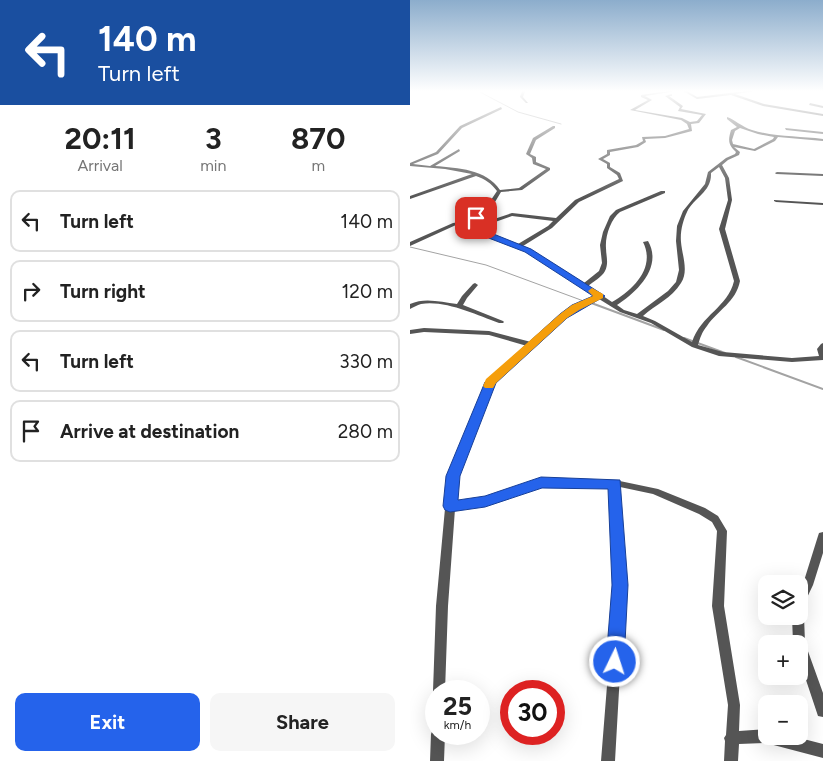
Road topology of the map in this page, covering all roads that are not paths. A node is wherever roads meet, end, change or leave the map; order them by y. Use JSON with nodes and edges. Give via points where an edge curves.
{"nodes":[{"id":1,"x":462,"y":127,"type":"edge"},
{"id":2,"x":554,"y":127,"type":"dead end"},
{"id":3,"x":690,"y":127,"type":"edge"},
{"id":4,"x":739,"y":127,"type":"joint"},
{"id":5,"x":786,"y":129,"type":"dead end"},
{"id":6,"x":823,"y":133,"type":"edge"},
{"id":7,"x":778,"y":135,"type":"junction"},
{"id":8,"x":823,"y":140,"type":"edge"},
{"id":9,"x":731,"y":145,"type":"junction"},
{"id":10,"x":459,"y":150,"type":"dead end"},
{"id":11,"x":411,"y":165,"type":"edge"},
{"id":12,"x":721,"y":166,"type":"junction"},
{"id":13,"x":430,"y":167,"type":"junction"},
{"id":14,"x":777,"y":173,"type":"dead end"},
{"id":15,"x":476,"y":174,"type":"junction"},
{"id":16,"x":823,"y":175,"type":"edge"},
{"id":17,"x":499,"y":191,"type":"junction"},
{"id":18,"x":663,"y":192,"type":"dead end"},
{"id":19,"x":410,"y":198,"type":"edge"},
{"id":20,"x":776,"y":201,"type":"dead end"},
{"id":21,"x":823,"y":204,"type":"edge"},
{"id":22,"x":557,"y":220,"type":"junction"},
{"id":23,"x":476,"y":224,"type":"junction"},
{"id":24,"x":646,"y":242,"type":"dead end"},
{"id":25,"x":410,"y":244,"type":"edge"},
{"id":26,"x":519,"y":246,"type":"junction"},
{"id":27,"x":475,"y":285,"type":"dead end"},
{"id":28,"x":584,"y":286,"type":"junction"},
{"id":29,"x":600,"y":296,"type":"junction"},
{"id":30,"x":612,"y":305,"type":"junction"},
{"id":31,"x":410,"y":306,"type":"edge"},
{"id":32,"x":459,"y":306,"type":"junction"},
{"id":33,"x":638,"y":317,"type":"junction"},
{"id":34,"x":501,"y":322,"type":"dead end"},
{"id":35,"x":410,"y":332,"type":"edge"},
{"id":36,"x":532,"y":345,"type":"junction"},
{"id":37,"x":823,"y":345,"type":"edge"},
{"id":38,"x":694,"y":346,"type":"junction"},
{"id":39,"x":823,"y":358,"type":"edge"},
{"id":40,"x":615,"y":484,"type":"junction"},
{"id":41,"x":450,"y":506,"type":"junction"},
{"id":42,"x":823,"y":536,"type":"edge"},
{"id":43,"x":808,"y":585,"type":"edge"},
{"id":44,"x":798,"y":625,"type":"edge"},
{"id":45,"x":439,"y":680,"type":"edge"},
{"id":46,"x":823,"y":712,"type":"edge"},
{"id":47,"x":732,"y":738,"type":"junction"},
{"id":48,"x":438,"y":745,"type":"edge"},
{"id":49,"x":823,"y":751,"type":"edge"},
{"id":50,"x":437,"y":761,"type":"edge"},
{"id":51,"x":608,"y":761,"type":"edge"},
{"id":52,"x":730,"y":761,"type":"edge"}],
"edges":[{"from":1,"to":11,"type":"street","via":[[437,153]]},
{"from":2,"to":17,"type":"street","via":[[534,139],[528,154],[534,157],[534,163],[549,169],[520,189]]},
{"from":3,"to":22,"type":"street","via":[[691,130],[665,137],[643,138],[644,141],[637,146],[608,151],[609,154],[600,159],[619,174],[621,180],[578,201]]},
{"from":4,"to":7,"type":"street"},
{"from":4,"to":9,"type":"street","via":[[733,130]]},
{"from":5,"to":6,"type":"street"},
{"from":7,"to":8,"type":"street"},
{"from":7,"to":9,"type":"street","via":[[756,150]]},
{"from":9,"to":12,"type":"street","via":[[738,152],[737,156]]},
{"from":10,"to":13,"type":"street"},
{"from":11,"to":13,"type":"street"},
{"from":12,"to":33,"type":"street","via":[[709,173],[704,190],[685,211],[677,234],[678,255],[683,267],[679,282]]},
{"from":12,"to":38,"type":"street","via":[[727,178],[730,200],[722,229],[737,281],[736,289],[732,298],[704,323]]},
{"from":13,"to":15,"type":"street"},
{"from":14,"to":16,"type":"street"},
{"from":15,"to":17,"type":"street","via":[[492,181]]},
{"from":15,"to":19,"type":"street"},
{"from":17,"to":23,"type":"street"},
{"from":18,"to":28,"type":"street","via":[[612,216],[603,245],[606,263],[602,272]]},
{"from":20,"to":21,"type":"street"},
{"from":22,"to":23,"type":"street","via":[[512,214]]},
{"from":22,"to":26,"type":"street"},
{"from":23,"to":25,"type":"street","via":[[455,224]]},
{"from":23,"to":26,"type":"street","via":[[488,235]]},
{"from":24,"to":30,"type":"street","via":[[649,249],[648,272],[628,296]]},
{"from":26,"to":28,"type":"street"},
{"from":27,"to":32,"type":"street"},
{"from":28,"to":29,"type":"street"},
{"from":29,"to":30,"type":"street"},
{"from":29,"to":36,"type":"street","via":[[575,308]]},
{"from":30,"to":33,"type":"street"},
{"from":31,"to":32,"type":"street","via":[[416,302]]},
{"from":32,"to":34,"type":"street"},
{"from":33,"to":38,"type":"street"},
{"from":35,"to":36,"type":"street","via":[[489,333]]},
{"from":36,"to":41,"type":"street","via":[[490,382],[453,476]]},
{"from":37,"to":39,"type":"street","via":[[820,349]]},
{"from":38,"to":39,"type":"street","via":[[722,354],[792,360]]},
{"from":40,"to":41,"type":"street","via":[[541,483],[485,502]]},
{"from":40,"to":47,"type":"street","via":[[655,491],[702,511],[715,519],[722,531],[718,606],[734,705]]},
{"from":40,"to":51,"type":"street","via":[[620,585]]},
{"from":41,"to":45,"type":"street"},
{"from":42,"to":43,"type":"street"},
{"from":44,"to":46,"type":"street","via":[[799,642]]},
{"from":47,"to":49,"type":"street","via":[[766,736]]},
{"from":47,"to":52,"type":"street"},
{"from":48,"to":50,"type":"street"}]}
